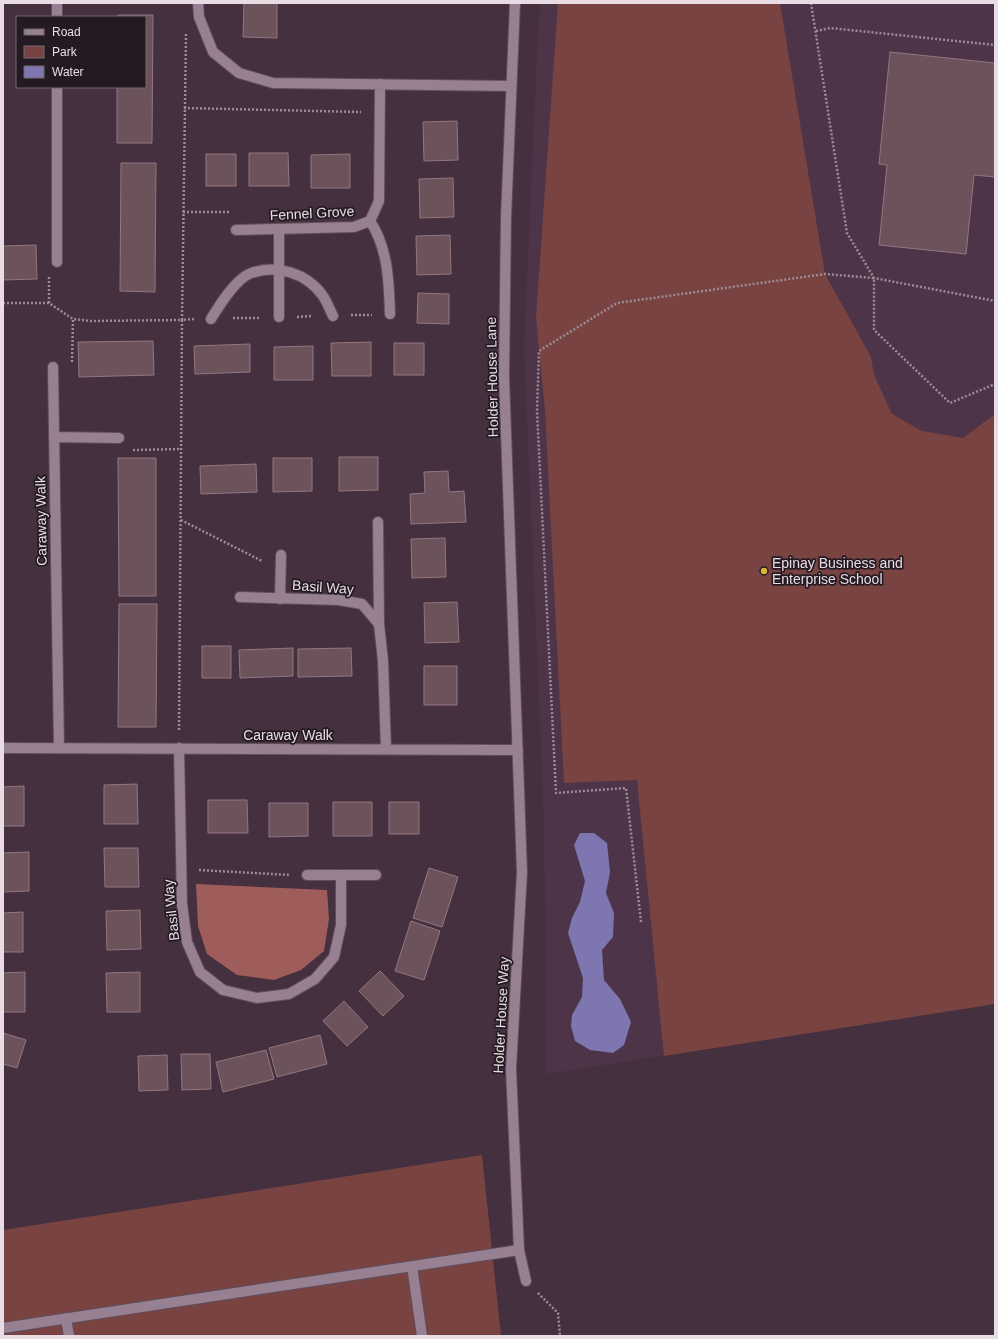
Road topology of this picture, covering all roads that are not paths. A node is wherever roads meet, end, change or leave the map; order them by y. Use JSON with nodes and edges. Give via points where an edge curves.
{"nodes":[{"id":1,"x":57,"y":3,"type":"edge"},
{"id":2,"x":198,"y":3,"type":"edge"},
{"id":3,"x":515,"y":3,"type":"edge"},
{"id":4,"x":57,"y":16,"type":"edge"},
{"id":5,"x":380,"y":84,"type":"junction"},
{"id":6,"x":511,"y":86,"type":"junction"},
{"id":7,"x":57,"y":88,"type":"edge"},
{"id":8,"x":370,"y":221,"type":"junction"},
{"id":9,"x":279,"y":229,"type":"junction"},
{"id":10,"x":236,"y":230,"type":"road end"},
{"id":11,"x":57,"y":262,"type":"road end"},
{"id":12,"x":278,"y":269,"type":"junction"},
{"id":13,"x":390,"y":314,"type":"dead end"},
{"id":14,"x":333,"y":316,"type":"dead end"},
{"id":15,"x":279,"y":317,"type":"dead end"},
{"id":16,"x":211,"y":319,"type":"dead end"},
{"id":17,"x":53,"y":367,"type":"road end"},
{"id":18,"x":54,"y":437,"type":"junction"},
{"id":19,"x":119,"y":438,"type":"road end"},
{"id":20,"x":378,"y":522,"type":"dead end"},
{"id":21,"x":281,"y":555,"type":"dead end"},
{"id":22,"x":240,"y":597,"type":"dead end"},
{"id":23,"x":280,"y":599,"type":"junction"},
{"id":24,"x":379,"y":624,"type":"junction"},
{"id":25,"x":3,"y":748,"type":"edge"},
{"id":26,"x":58,"y":748,"type":"junction"},
{"id":27,"x":179,"y":748,"type":"junction"},
{"id":28,"x":386,"y":749,"type":"junction"},
{"id":29,"x":518,"y":750,"type":"junction"},
{"id":30,"x":308,"y":876,"type":"road end"},
{"id":31,"x":341,"y":876,"type":"junction"},
{"id":32,"x":376,"y":876,"type":"dead end"},
{"id":33,"x":519,"y":1250,"type":"junction"},
{"id":34,"x":412,"y":1266,"type":"junction"},
{"id":35,"x":526,"y":1282,"type":"road end"},
{"id":36,"x":66,"y":1318,"type":"junction"},
{"id":37,"x":3,"y":1328,"type":"edge"},
{"id":38,"x":69,"y":1336,"type":"edge"},
{"id":39,"x":422,"y":1336,"type":"edge"}],
"edges":[{"from":1,"to":4,"type":"street"},
{"from":2,"to":5,"type":"street","via":[[199,17],[213,52],[239,73],[273,83]]},
{"from":3,"to":6,"type":"street","name":"Holder House Lane"},
{"from":5,"to":6,"type":"street"},
{"from":5,"to":8,"type":"street","name":"Fennel Grove","via":[[379,201]]},
{"from":6,"to":29,"type":"street","name":"Holder House Lane","via":[[504,377]]},
{"from":7,"to":11,"type":"street"},
{"from":8,"to":9,"type":"street","name":"Fennel Grove","via":[[354,227]]},
{"from":8,"to":13,"type":"street","via":[[379,234],[388,278]]},
{"from":9,"to":10,"type":"street","name":"Fennel Grove"},
{"from":9,"to":12,"type":"street"},
{"from":12,"to":14,"type":"street","via":[[306,279],[323,296]]},
{"from":12,"to":15,"type":"street"},
{"from":12,"to":16,"type":"street","via":[[248,274]]},
{"from":17,"to":18,"type":"street","name":"Caraway Walk"},
{"from":18,"to":19,"type":"street"},
{"from":18,"to":26,"type":"street","name":"Caraway Walk"},
{"from":20,"to":24,"type":"street"},
{"from":21,"to":23,"type":"street","name":"Basil Way"},
{"from":22,"to":23,"type":"street","name":"Basil Way"},
{"from":23,"to":24,"type":"street","name":"Basil Way","via":[[339,600],[362,604]]},
{"from":24,"to":28,"type":"street"},
{"from":25,"to":26,"type":"street","name":"Caraway Walk"},
{"from":26,"to":27,"type":"street","name":"Caraway Walk"},
{"from":27,"to":28,"type":"street","name":"Caraway Walk"},
{"from":27,"to":31,"type":"street","name":"Basil Way","via":[[182,904],[187,942],[200,972],[222,990],[257,998],[289,994],[315,979],[334,957],[341,925]]},
{"from":28,"to":29,"type":"street","name":"Caraway Walk"},
{"from":29,"to":33,"type":"street","name":"Holder House Way","via":[[522,872],[511,1069]]},
{"from":30,"to":31,"type":"street"},
{"from":31,"to":32,"type":"street"},
{"from":33,"to":34,"type":"street"},
{"from":33,"to":35,"type":"street","name":"Holder House Way"},
{"from":34,"to":36,"type":"street"},
{"from":34,"to":39,"type":"street"},
{"from":36,"to":37,"type":"street"},
{"from":36,"to":38,"type":"street"}]}
